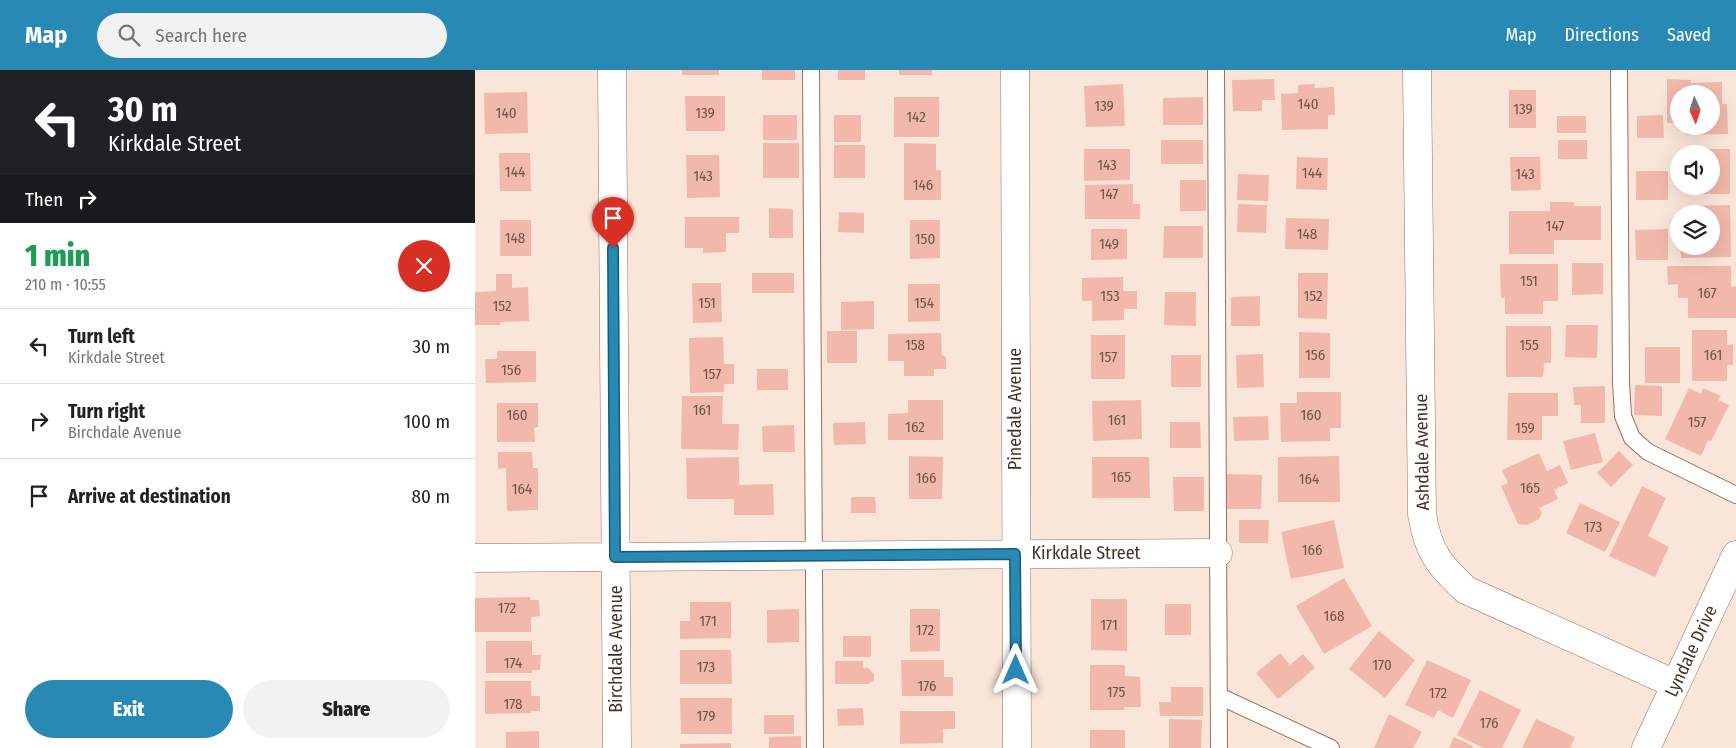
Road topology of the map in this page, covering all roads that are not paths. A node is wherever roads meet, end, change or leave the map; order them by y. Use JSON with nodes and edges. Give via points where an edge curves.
{"nodes":[{"id":1,"x":611,"y":70,"type":"edge"},
{"id":2,"x":811,"y":70,"type":"edge"},
{"id":3,"x":1015,"y":70,"type":"edge"},
{"id":4,"x":1216,"y":70,"type":"edge"},
{"id":5,"x":1417,"y":70,"type":"edge"},
{"id":6,"x":1619,"y":70,"type":"edge"},
{"id":7,"x":1736,"y":495,"type":"edge"},
{"id":8,"x":1218,"y":552,"type":"junction"},
{"id":9,"x":1015,"y":554,"type":"junction"},
{"id":10,"x":813,"y":555,"type":"junction"},
{"id":11,"x":1736,"y":555,"type":"edge"},
{"id":12,"x":615,"y":557,"type":"junction"},
{"id":13,"x":475,"y":558,"type":"edge"},
{"id":14,"x":1675,"y":684,"type":"junction"},
{"id":15,"x":1219,"y":696,"type":"junction"},
{"id":16,"x":617,"y":748,"type":"edge"},
{"id":17,"x":815,"y":748,"type":"edge"},
{"id":18,"x":1017,"y":748,"type":"edge"},
{"id":19,"x":1219,"y":748,"type":"edge"},
{"id":20,"x":1331,"y":748,"type":"edge"},
{"id":21,"x":1646,"y":748,"type":"edge"}],
"edges":[{"from":1,"to":12,"type":"street","name":"Birchdale Avenue"},
{"from":2,"to":10,"type":"lane"},
{"from":3,"to":9,"type":"street","name":"Pinedale Avenue"},
{"from":4,"to":8,"type":"lane"},
{"from":5,"to":14,"type":"street","name":"Ashdale Avenue","via":[[1422,514],[1432,552],[1446,572],[1466,590]]},
{"from":6,"to":7,"type":"lane","via":[[1623,416],[1632,438],[1648,452]]},
{"from":8,"to":9,"type":"street","name":"Kirkdale Street"},
{"from":8,"to":15,"type":"lane"},
{"from":9,"to":10,"type":"street","name":"Kirkdale Street"},
{"from":9,"to":18,"type":"street","name":"Pinedale Avenue"},
{"from":10,"to":12,"type":"street","name":"Kirkdale Street"},
{"from":10,"to":17,"type":"lane"},
{"from":11,"to":14,"type":"street","name":"Lyndale Drive"},
{"from":12,"to":13,"type":"street","name":"Kirkdale Street"},
{"from":12,"to":16,"type":"street","name":"Birchdale Avenue"},
{"from":14,"to":21,"type":"street","name":"Lyndale Drive"},
{"from":15,"to":19,"type":"lane"},
{"from":15,"to":20,"type":"lane"}]}
